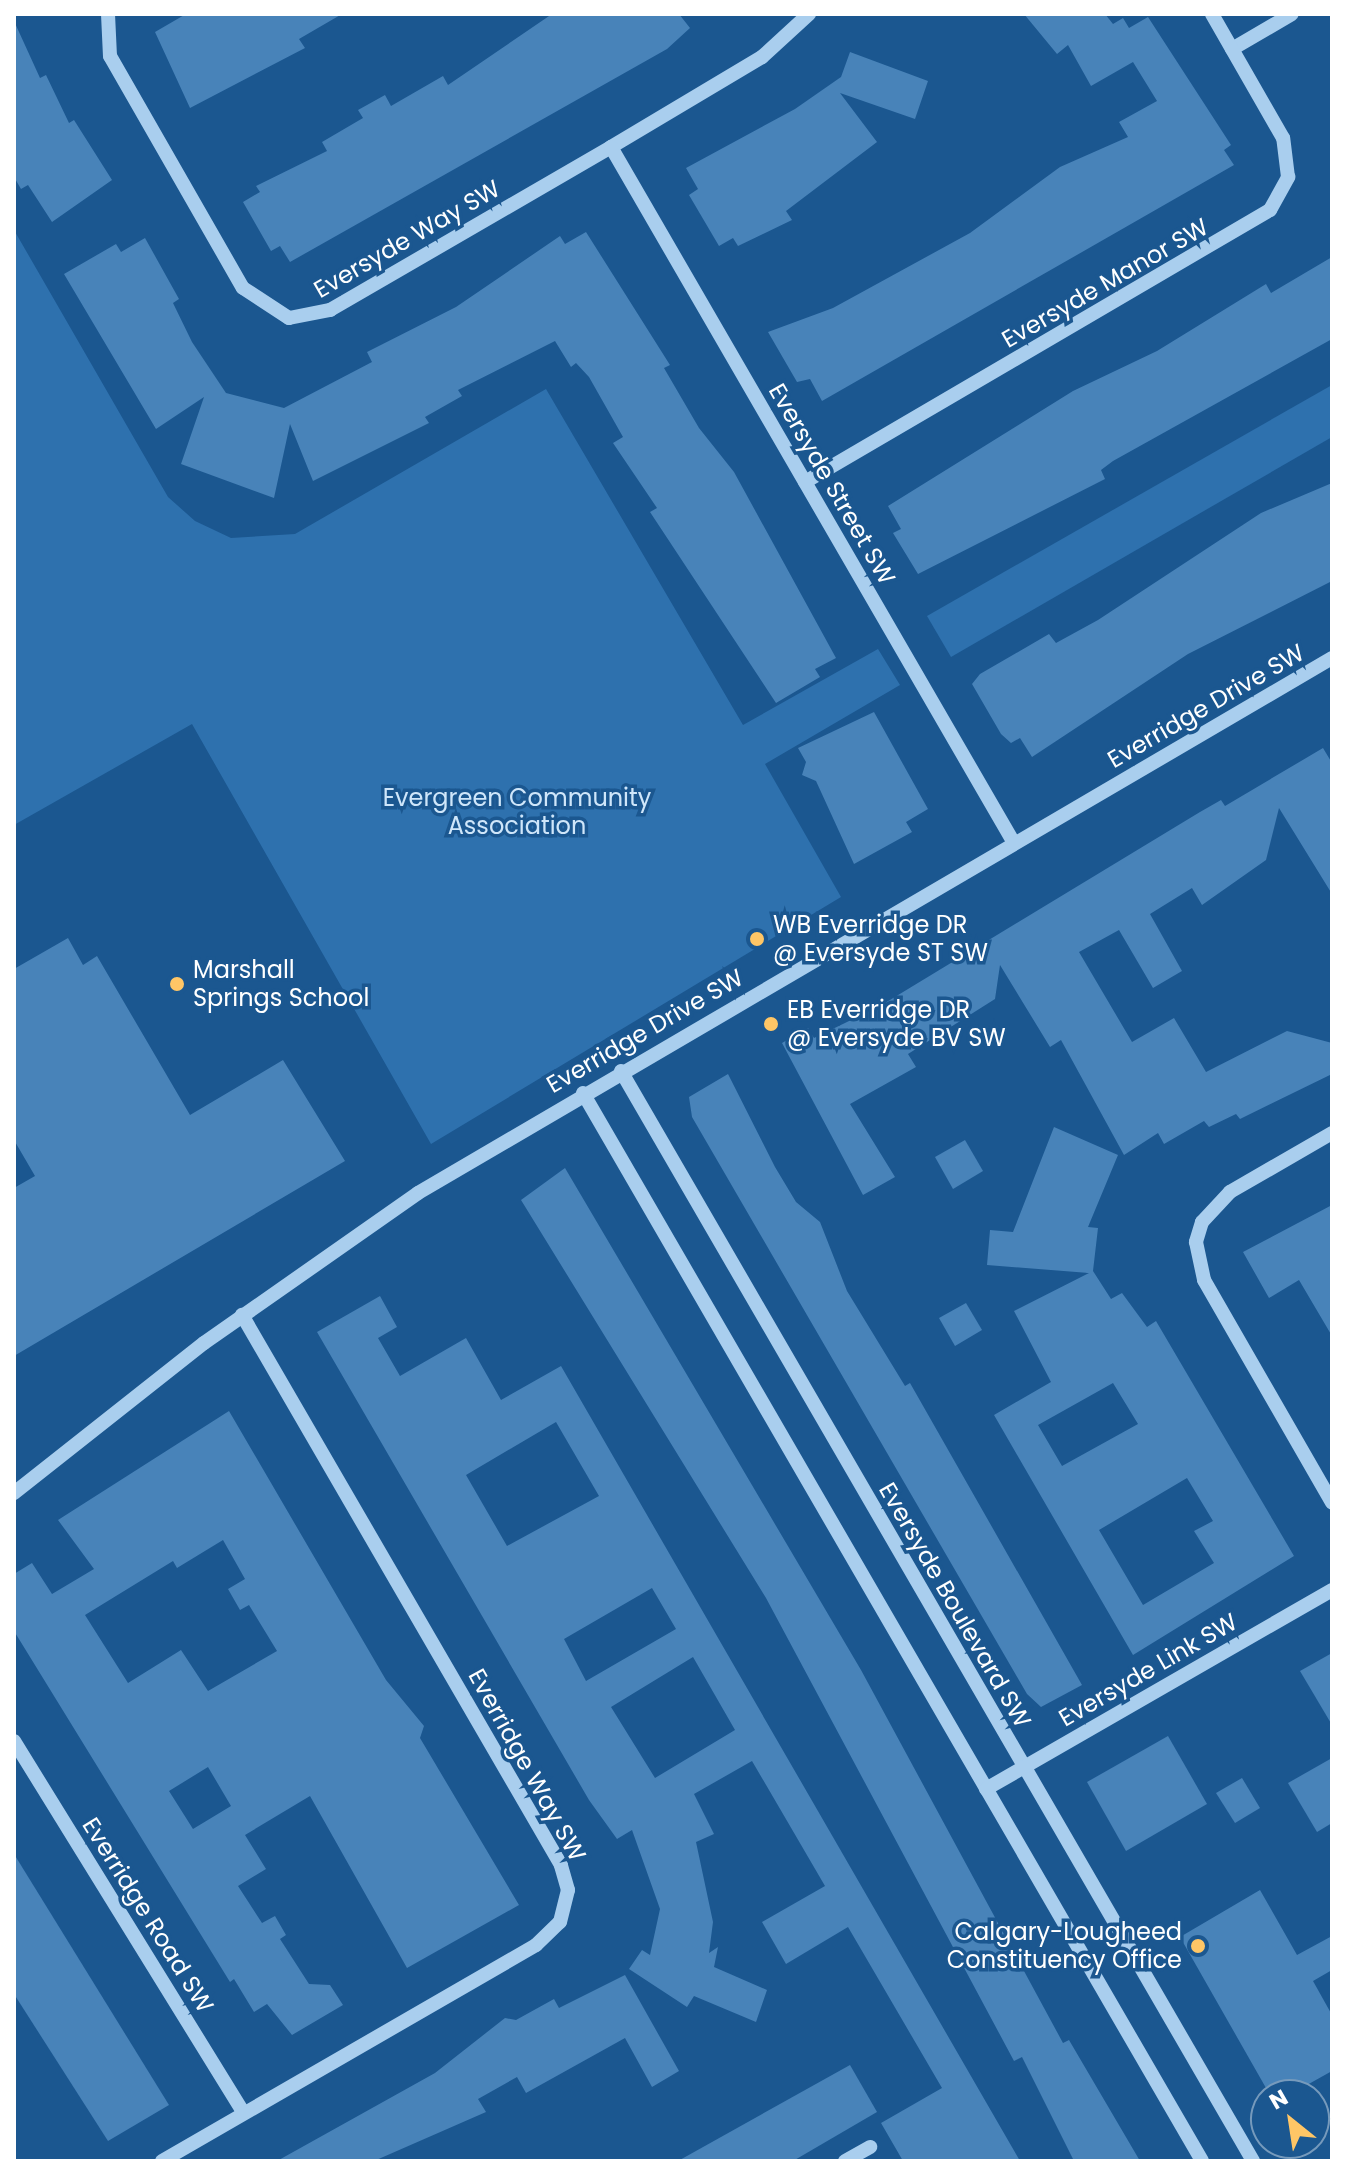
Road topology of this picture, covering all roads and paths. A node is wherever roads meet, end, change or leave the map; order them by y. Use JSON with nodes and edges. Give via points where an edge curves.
{"nodes":[{"id":1,"x":108,"y":14,"type":"edge"},
{"id":2,"x":809,"y":14,"type":"edge"},
{"id":3,"x":1212,"y":14,"type":"edge"},
{"id":4,"x":1292,"y":14,"type":"edge"},
{"id":5,"x":1232,"y":49,"type":"junction"},
{"id":6,"x":611,"y":147,"type":"junction"},
{"id":7,"x":805,"y":482,"type":"junction"},
{"id":8,"x":1331,"y":660,"type":"edge"},
{"id":9,"x":1014,"y":843,"type":"junction"},
{"id":10,"x":621,"y":1071,"type":"junction"},
{"id":11,"x":583,"y":1093,"type":"junction"},
{"id":12,"x":1332,"y":1133,"type":"edge"},
{"id":13,"x":242,"y":1315,"type":"junction"},
{"id":14,"x":14,"y":1493,"type":"edge"},
{"id":15,"x":1332,"y":1503,"type":"edge"},
{"id":16,"x":1332,"y":1590,"type":"edge"},
{"id":17,"x":14,"y":1741,"type":"edge"},
{"id":18,"x":1024,"y":1768,"type":"junction"},
{"id":19,"x":986,"y":1789,"type":"junction"},
{"id":20,"x":244,"y":2113,"type":"junction"},
{"id":21,"x":870,"y":2147,"type":"dead end"},
{"id":22,"x":162,"y":2161,"type":"edge"},
{"id":23,"x":845,"y":2161,"type":"edge"},
{"id":24,"x":1202,"y":2161,"type":"edge"},
{"id":25,"x":1253,"y":2161,"type":"edge"}],
"edges":[{"from":1,"to":6,"type":"street","name":"Eversyde Way SW","via":[[110,56],[243,288],[289,318],[330,310]]},
{"from":2,"to":6,"type":"street","name":"Eversyde Way SW","via":[[762,57]]},
{"from":3,"to":5,"type":"street"},
{"from":4,"to":5,"type":"street"},
{"from":5,"to":7,"type":"street","name":"Eversyde Manor SW","via":[[1283,138],[1288,177],[1270,210]]},
{"from":6,"to":7,"type":"street","name":"Eversyde Street SW"},
{"from":7,"to":9,"type":"street","name":"Eversyde Street SW"},
{"from":8,"to":9,"type":"street","name":"Everridge Drive SW"},
{"from":9,"to":10,"type":"street","name":"Everridge Drive SW"},
{"from":10,"to":11,"type":"street","name":"Everridge Drive SW"},
{"from":10,"to":18,"type":"street","name":"Eversyde Boulevard SW"},
{"from":11,"to":13,"type":"street","name":"Everridge Drive SW","via":[[418,1193]]},
{"from":11,"to":19,"type":"street"},
{"from":12,"to":15,"type":"street","via":[[1230,1192],[1202,1222],[1196,1242],[1204,1280]]},
{"from":13,"to":14,"type":"street","name":"Everridge Drive SW"},
{"from":13,"to":20,"type":"street","name":"Everridge Way SW","via":[[561,1865],[568,1890],[560,1922],[536,1945]]},
{"from":16,"to":18,"type":"street","name":"Eversyde Link SW"},
{"from":17,"to":20,"type":"street","name":"Everridge Road SW"},
{"from":18,"to":19,"type":"street","name":"Eversyde Link SW"},
{"from":18,"to":25,"type":"street","name":"Eversyde Boulevard SW"},
{"from":19,"to":24,"type":"street"},
{"from":20,"to":22,"type":"street","name":"Everridge Way SW"},
{"from":21,"to":23,"type":"street"}]}
